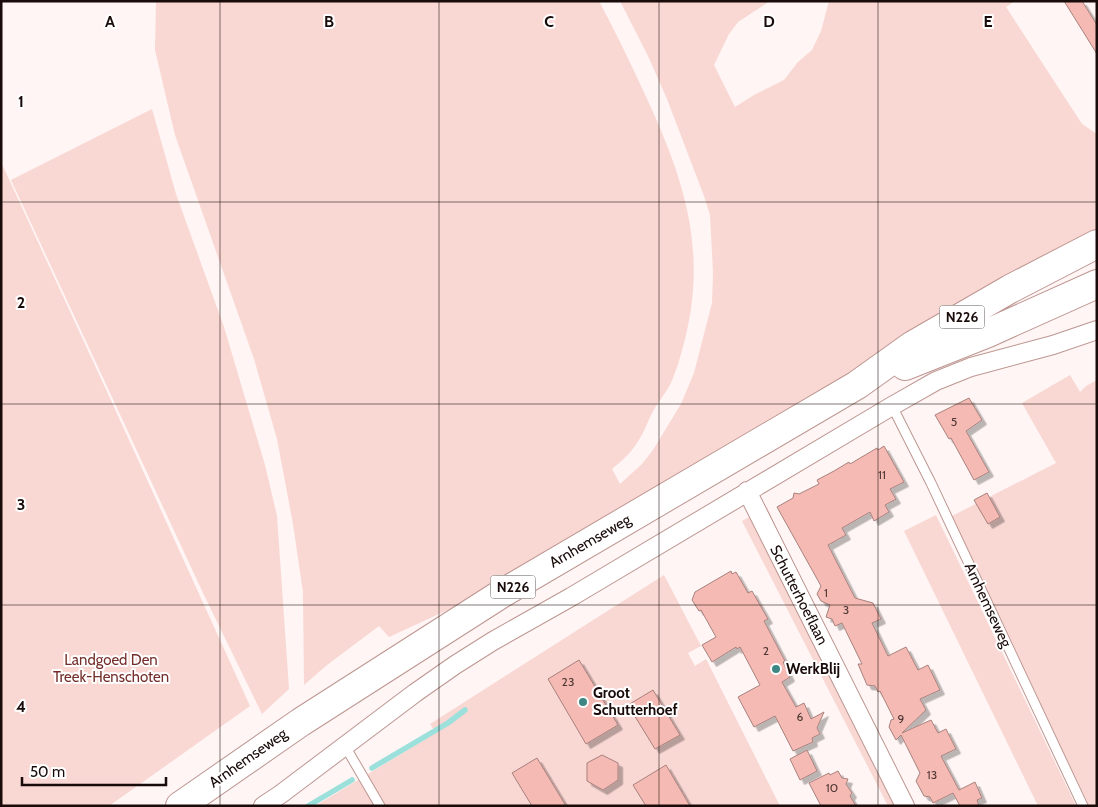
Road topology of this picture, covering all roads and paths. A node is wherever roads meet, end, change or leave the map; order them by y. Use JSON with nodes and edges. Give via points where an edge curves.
{"nodes":[{"id":1,"x":1097,"y":244,"type":"edge"},
{"id":2,"x":1097,"y":284,"type":"edge"},
{"id":3,"x":1097,"y":330,"type":"edge"},
{"id":4,"x":857,"y":384,"type":"junction"},
{"id":5,"x":892,"y":406,"type":"junction"},
{"id":6,"x":748,"y":491,"type":"junction"},
{"id":7,"x":345,"y":746,"type":"junction"},
{"id":8,"x":180,"y":806,"type":"edge"},
{"id":9,"x":263,"y":806,"type":"edge"},
{"id":10,"x":380,"y":806,"type":"edge"},
{"id":11,"x":905,"y":806,"type":"edge"},
{"id":12,"x":1083,"y":806,"type":"edge"}],
"edges":[{"from":1,"to":4,"type":"main road","name":"Arnhemseweg","number":"N226","via":[[913,345]]},
{"from":2,"to":4,"type":"main road","name":"Arnhemseweg","number":"N226","via":[[988,333]]},
{"from":3,"to":5,"type":"street","via":[[971,367],[936,381]]},
{"from":4,"to":8,"type":"main road","name":"Arnhemseweg","number":"N226","via":[[500,594],[301,722]]},
{"from":5,"to":6,"type":"street"},
{"from":5,"to":12,"type":"lane","name":"Arnhemseweg"},
{"from":6,"to":7,"type":"street","via":[[454,665]]},
{"from":6,"to":11,"type":"street","name":"Schutterhoeflaan"},
{"from":7,"to":9,"type":"street"},
{"from":7,"to":10,"type":"lane"}]}
